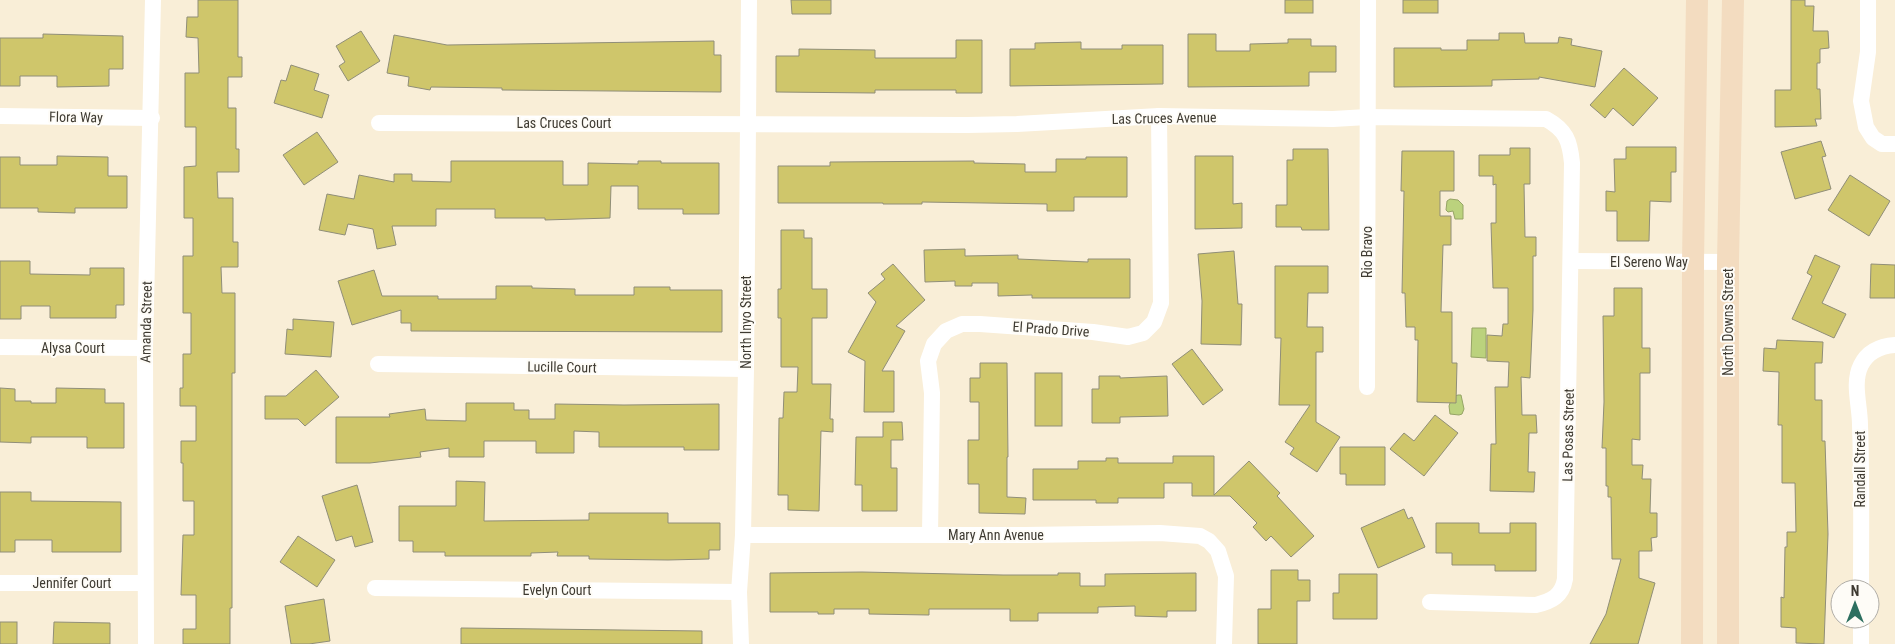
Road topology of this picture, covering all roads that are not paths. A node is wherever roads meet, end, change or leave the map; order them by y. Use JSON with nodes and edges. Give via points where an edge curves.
{"nodes":[{"id":1,"x":153,"y":0,"type":"edge"},
{"id":2,"x":748,"y":0,"type":"edge"},
{"id":3,"x":1368,"y":0,"type":"edge"},
{"id":4,"x":1697,"y":0,"type":"edge"},
{"id":5,"x":1733,"y":0,"type":"edge"},
{"id":6,"x":1868,"y":0,"type":"edge"},
{"id":7,"x":0,"y":116,"type":"edge"},
{"id":8,"x":1159,"y":116,"type":"junction"},
{"id":9,"x":1368,"y":117,"type":"junction"},
{"id":10,"x":152,"y":118,"type":"junction"},
{"id":11,"x":380,"y":123,"type":"dead end"},
{"id":12,"x":748,"y":124,"type":"junction"},
{"id":13,"x":1568,"y":142,"type":"joint"},
{"id":14,"x":1895,"y":144,"type":"edge"},
{"id":15,"x":1570,"y":262,"type":"junction"},
{"id":16,"x":1693,"y":262,"type":"junction"},
{"id":17,"x":1728,"y":262,"type":"junction"},
{"id":18,"x":1895,"y":345,"type":"edge"},
{"id":19,"x":0,"y":347,"type":"edge"},
{"id":20,"x":145,"y":348,"type":"junction"},
{"id":21,"x":378,"y":364,"type":"dead end"},
{"id":22,"x":746,"y":370,"type":"junction"},
{"id":23,"x":1367,"y":387,"type":"dead end"},
{"id":24,"x":743,"y":535,"type":"junction"},
{"id":25,"x":930,"y":535,"type":"junction"},
{"id":26,"x":1861,"y":579,"type":"edge"},
{"id":27,"x":0,"y":583,"type":"edge"},
{"id":28,"x":145,"y":583,"type":"junction"},
{"id":29,"x":375,"y":588,"type":"dead end"},
{"id":30,"x":738,"y":592,"type":"junction"},
{"id":31,"x":1430,"y":602,"type":"dead end"},
{"id":32,"x":1861,"y":629,"type":"edge"},
{"id":33,"x":146,"y":644,"type":"edge"},
{"id":34,"x":741,"y":644,"type":"edge"},
{"id":35,"x":1224,"y":644,"type":"edge"},
{"id":36,"x":1692,"y":644,"type":"edge"},
{"id":37,"x":1728,"y":644,"type":"edge"},
{"id":38,"x":1861,"y":644,"type":"edge"}],
"edges":[{"from":1,"to":10,"type":"street","name":"Amanda Street"},
{"from":2,"to":12,"type":"street","name":"North Inyo Street"},
{"from":3,"to":9,"type":"street","name":"Rio Bravo"},
{"from":4,"to":16,"type":"main road"},
{"from":5,"to":17,"type":"main road","name":"North Downs Street"},
{"from":6,"to":14,"type":"street","via":[[1868,52],[1861,101],[1866,127],[1872,138],[1882,144]]},
{"from":7,"to":10,"type":"street","name":"Flora Way"},
{"from":8,"to":9,"type":"street","name":"Las Cruces Avenue"},
{"from":8,"to":12,"type":"street","name":"Las Cruces Avenue","via":[[1017,124]]},
{"from":8,"to":25,"type":"street","name":"El Prado Drive","via":[[1162,303],[1154,322],[1143,333],[1128,337],[980,324],[962,324],[946,331],[934,344],[928,361],[932,393]]},
{"from":9,"to":13,"type":"street","name":"Las Cruces Avenue","via":[[1546,119],[1566,135]]},
{"from":9,"to":23,"type":"street","name":"Rio Bravo"},
{"from":10,"to":20,"type":"street","name":"Amanda Street"},
{"from":11,"to":12,"type":"street","name":"Las Cruces Court"},
{"from":12,"to":22,"type":"street","name":"North Inyo Street"},
{"from":13,"to":15,"type":"street","name":"Las Posas Street","via":[[1572,163]]},
{"from":15,"to":16,"type":"street","name":"El Sereno Way"},
{"from":15,"to":31,"type":"street","name":"Las Posas Street","via":[[1564,588],[1549,602],[1536,605]]},
{"from":16,"to":17,"type":"street","name":"El Sereno Way"},
{"from":16,"to":36,"type":"main road"},
{"from":17,"to":37,"type":"main road","name":"North Downs Street"},
{"from":18,"to":26,"type":"street","name":"Randall Street","via":[[1870,352],[1856,378],[1860,423]]},
{"from":19,"to":20,"type":"street","name":"Alysa Court"},
{"from":20,"to":28,"type":"street","name":"Amanda Street"},
{"from":21,"to":22,"type":"street","name":"Lucille Court"},
{"from":22,"to":24,"type":"street","name":"North Inyo Street"},
{"from":24,"to":25,"type":"street","name":"Mary Ann Avenue"},
{"from":24,"to":30,"type":"street","name":"North Inyo Street"},
{"from":25,"to":35,"type":"street","name":"Mary Ann Avenue","via":[[1180,533],[1200,536],[1218,551],[1226,576]]},
{"from":27,"to":28,"type":"street","name":"Jennifer Court"},
{"from":28,"to":33,"type":"street","name":"Amanda Street"},
{"from":29,"to":30,"type":"street","name":"Evelyn Court"},
{"from":30,"to":34,"type":"street","name":"North Inyo Street"},
{"from":32,"to":38,"type":"street"}]}
